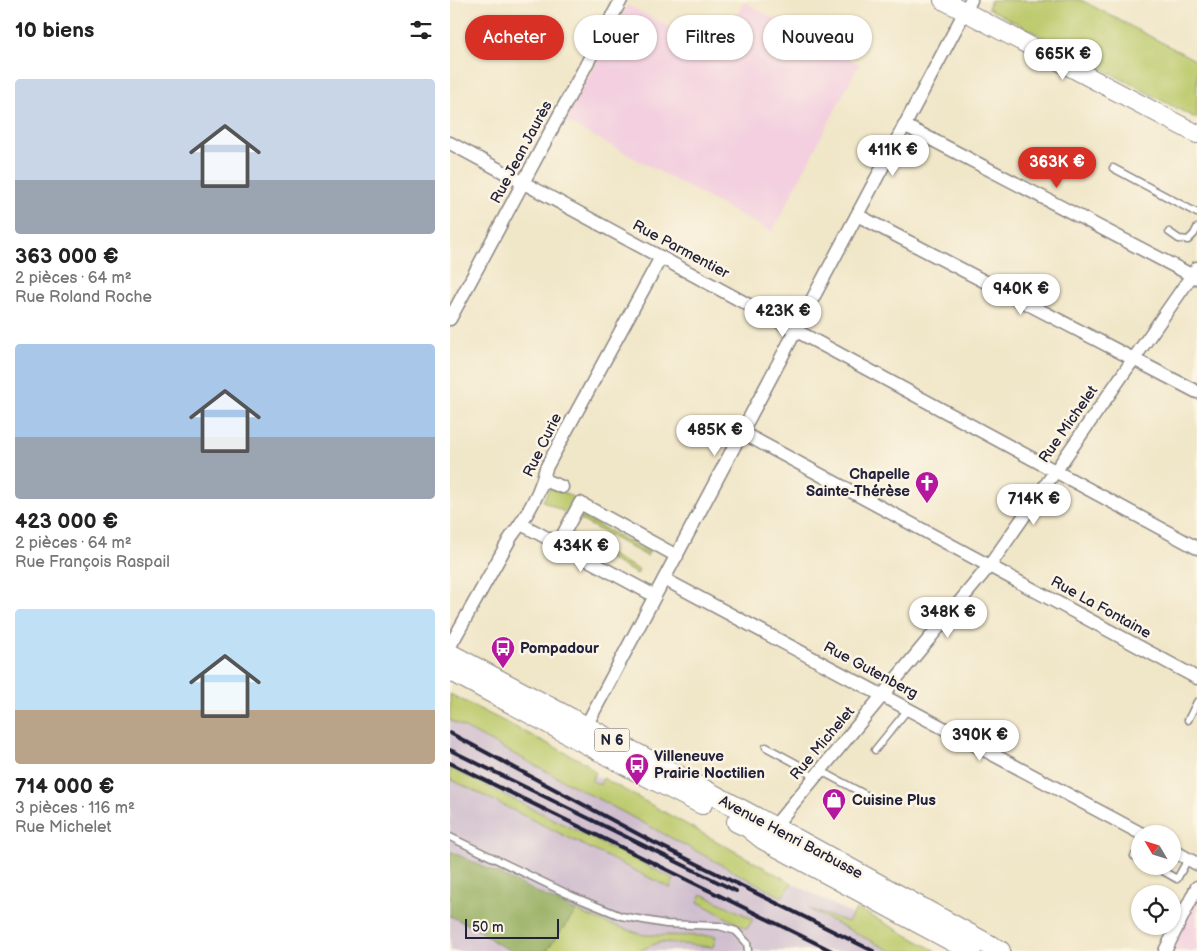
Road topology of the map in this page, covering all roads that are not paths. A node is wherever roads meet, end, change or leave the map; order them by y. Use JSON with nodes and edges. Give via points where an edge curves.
{"nodes":[{"id":1,"x":621,"y":0,"type":"edge"},
{"id":2,"x":943,"y":0,"type":"edge"},
{"id":3,"x":968,"y":6,"type":"edge"},
{"id":4,"x":904,"y":125,"type":"junction"},
{"id":5,"x":1197,"y":134,"type":"edge"},
{"id":6,"x":450,"y":142,"type":"edge"},
{"id":7,"x":1113,"y":168,"type":"dead end"},
{"id":8,"x":523,"y":182,"type":"junction"},
{"id":9,"x":1197,"y":213,"type":"edge"},
{"id":10,"x":857,"y":215,"type":"junction"},
{"id":11,"x":1197,"y":228,"type":"edge"},
{"id":12,"x":1169,"y":232,"type":"dead end"},
{"id":13,"x":661,"y":256,"type":"junction"},
{"id":14,"x":1195,"y":274,"type":"edge"},
{"id":15,"x":450,"y":319,"type":"edge"},
{"id":16,"x":796,"y":330,"type":"junction"},
{"id":17,"x":1134,"y":359,"type":"junction"},
{"id":18,"x":1197,"y":392,"type":"edge"},
{"id":19,"x":743,"y":433,"type":"junction"},
{"id":20,"x":1054,"y":471,"type":"junction"},
{"id":21,"x":544,"y":480,"type":"junction"},
{"id":22,"x":562,"y":487,"type":"dead end"},
{"id":23,"x":521,"y":524,"type":"junction"},
{"id":24,"x":558,"y":544,"type":"junction"},
{"id":25,"x":1197,"y":548,"type":"edge"},
{"id":26,"x":677,"y":556,"type":"junction"},
{"id":27,"x":990,"y":565,"type":"junction"},
{"id":28,"x":664,"y":579,"type":"junction"},
{"id":29,"x":655,"y":596,"type":"junction"},
{"id":30,"x":450,"y":646,"type":"edge"},
{"id":31,"x":450,"y":654,"type":"edge"},
{"id":32,"x":450,"y":670,"type":"edge"},
{"id":33,"x":1197,"y":678,"type":"edge"},
{"id":34,"x":884,"y":695,"type":"junction"},
{"id":35,"x":1197,"y":702,"type":"edge"},
{"id":36,"x":909,"y":708,"type":"junction"},
{"id":37,"x":1188,"y":720,"type":"dead end"},
{"id":38,"x":586,"y":726,"type":"junction"},
{"id":39,"x":766,"y":747,"type":"dead end"},
{"id":40,"x":596,"y":749,"type":"junction"},
{"id":41,"x":875,"y":750,"type":"dead end"},
{"id":42,"x":817,"y":775,"type":"junction"},
{"id":43,"x":866,"y":795,"type":"dead end"},
{"id":44,"x":748,"y":827,"type":"junction"},
{"id":45,"x":773,"y":828,"type":"junction"},
{"id":46,"x":1131,"y":828,"type":"edge"},
{"id":47,"x":450,"y":837,"type":"edge"},
{"id":48,"x":1181,"y":855,"type":"edge"},
{"id":49,"x":1192,"y":861,"type":"edge"},
{"id":50,"x":1181,"y":874,"type":"edge"},
{"id":51,"x":1170,"y":875,"type":"edge"},
{"id":52,"x":1180,"y":875,"type":"edge"},
{"id":53,"x":1197,"y":887,"type":"edge"},
{"id":54,"x":748,"y":951,"type":"edge"},
{"id":55,"x":971,"y":951,"type":"edge"},
{"id":56,"x":1000,"y":951,"type":"edge"},
{"id":57,"x":1165,"y":951,"type":"edge"}],
"edges":[{"from":1,"to":8,"type":"street","name":"Rue Jean Jaurès"},
{"from":2,"to":3,"type":"main road"},
{"from":3,"to":4,"type":"street"},
{"from":3,"to":5,"type":"main road"},
{"from":4,"to":10,"type":"street"},
{"from":4,"to":14,"type":"street"},
{"from":6,"to":8,"type":"street","name":"Rue Parmentier"},
{"from":7,"to":9,"type":"lane"},
{"from":8,"to":13,"type":"street","name":"Rue Parmentier"},
{"from":8,"to":15,"type":"street","name":"Rue Jean Jaurès"},
{"from":10,"to":16,"type":"street"},
{"from":10,"to":17,"type":"street"},
{"from":11,"to":12,"type":"lane","via":[[1188,240],[1179,239]]},
{"from":13,"to":16,"type":"street","name":"Rue Parmentier"},
{"from":13,"to":21,"type":"street","name":"Rue Curie","via":[[546,468]]},
{"from":14,"to":17,"type":"street","name":"Rue Michelet"},
{"from":16,"to":19,"type":"street"},
{"from":16,"to":20,"type":"street","name":"Rue Parmentier"},
{"from":17,"to":18,"type":"street"},
{"from":17,"to":20,"type":"street","name":"Rue Michelet"},
{"from":19,"to":26,"type":"street"},
{"from":19,"to":27,"type":"street","name":"Rue La Fontaine"},
{"from":20,"to":25,"type":"street","name":"Rue Parmentier"},
{"from":20,"to":27,"type":"street","name":"Rue Michelet"},
{"from":21,"to":22,"type":"street"},
{"from":21,"to":23,"type":"street","name":"Rue Curie"},
{"from":23,"to":24,"type":"street"},
{"from":23,"to":30,"type":"street","name":"Rue Curie"},
{"from":24,"to":26,"type":"street","via":[[580,503]]},
{"from":24,"to":29,"type":"street"},
{"from":26,"to":28,"type":"street"},
{"from":27,"to":33,"type":"street","name":"Rue La Fontaine"},
{"from":27,"to":34,"type":"street","name":"Rue Michelet"},
{"from":28,"to":29,"type":"street"},
{"from":28,"to":34,"type":"street","name":"Rue Gutenberg"},
{"from":29,"to":38,"type":"street"},
{"from":31,"to":38,"type":"main road","name":"Avenue Henri Barbusse","number":"N 6"},
{"from":32,"to":40,"type":"main road","name":"Avenue Henri Barbusse","number":"N 6"},
{"from":34,"to":36,"type":"street","name":"Rue Gutenberg"},
{"from":34,"to":42,"type":"street","name":"Rue Michelet"},
{"from":35,"to":37,"type":"lane"},
{"from":36,"to":41,"type":"lane"},
{"from":36,"to":46,"type":"street","name":"Rue Gutenberg"},
{"from":38,"to":40,"type":"street"},
{"from":38,"to":45,"type":"main road","name":"Avenue Henri Barbusse","number":"N 6"},
{"from":39,"to":42,"type":"lane"},
{"from":40,"to":44,"type":"main road","name":"Avenue Henri Barbusse","number":"N 6"},
{"from":42,"to":43,"type":"lane"},
{"from":42,"to":45,"type":"street","name":"Rue Michelet"},
{"from":44,"to":45,"type":"main road"},
{"from":44,"to":55,"type":"main road","name":"Avenue Henri Barbusse","number":"N 6","via":[[763,839]]},
{"from":45,"to":56,"type":"main road","name":"Avenue Henri Barbusse","number":"N 6"},
{"from":47,"to":54,"type":"lane","via":[[621,916],[666,924],[719,926],[736,931],[747,943]]},
{"from":48,"to":49,"type":"street"},
{"from":49,"to":50,"type":"lane"},
{"from":51,"to":52,"type":"lane","via":[[1177,879]]},
{"from":53,"to":57,"type":"street"}]}
